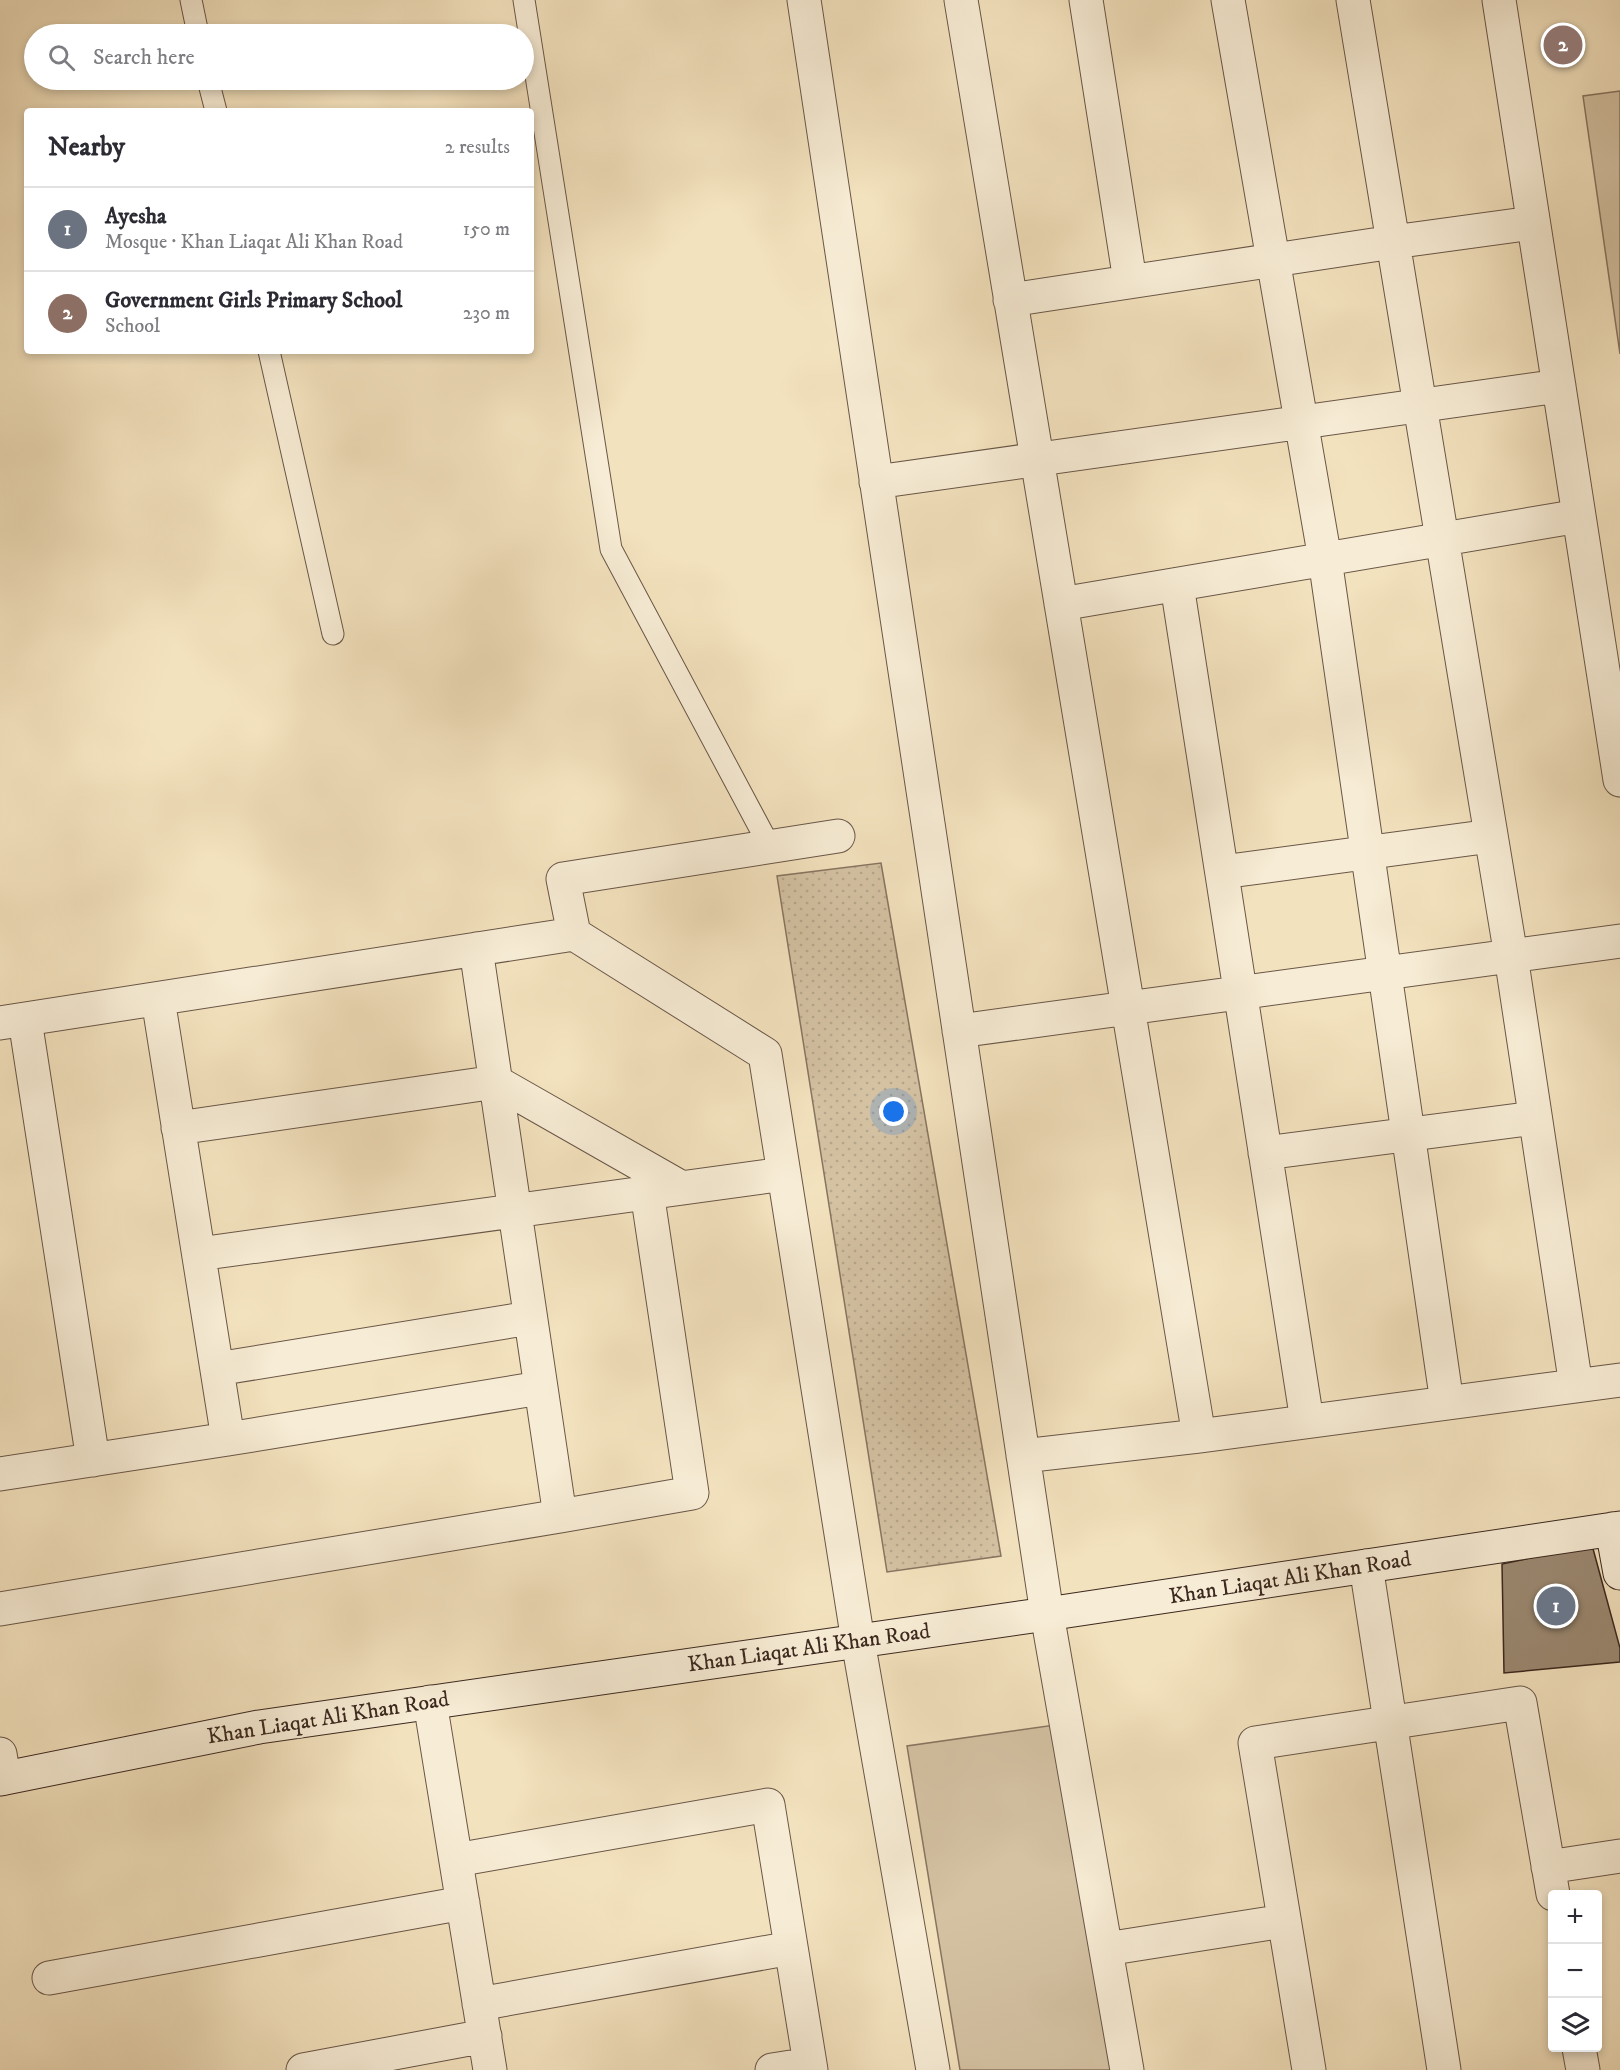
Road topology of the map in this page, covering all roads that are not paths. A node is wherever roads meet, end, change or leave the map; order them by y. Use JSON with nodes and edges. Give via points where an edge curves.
{"nodes":[{"id":1,"x":190,"y":0,"type":"edge"},
{"id":2,"x":525,"y":0,"type":"edge"},
{"id":3,"x":804,"y":0,"type":"edge"},
{"id":4,"x":961,"y":0,"type":"edge"},
{"id":5,"x":1086,"y":0,"type":"edge"},
{"id":6,"x":1228,"y":0,"type":"edge"},
{"id":7,"x":1353,"y":0,"type":"edge"},
{"id":8,"x":1499,"y":0,"type":"edge"},
{"id":9,"x":196,"y":24,"type":"edge"},
{"id":10,"x":529,"y":24,"type":"edge"},
{"id":11,"x":534,"y":57,"type":"edge"},
{"id":12,"x":211,"y":90,"type":"edge"},
{"id":13,"x":215,"y":108,"type":"edge"},
{"id":14,"x":1533,"y":223,"type":"junction"},
{"id":15,"x":1393,"y":242,"type":"junction"},
{"id":16,"x":1273,"y":260,"type":"junction"},
{"id":17,"x":1130,"y":281,"type":"junction"},
{"id":18,"x":1010,"y":300,"type":"junction"},
{"id":19,"x":270,"y":354,"type":"edge"},
{"id":20,"x":1559,"y":386,"type":"junction"},
{"id":21,"x":1420,"y":405,"type":"junction"},
{"id":22,"x":1301,"y":422,"type":"junction"},
{"id":23,"x":1036,"y":459,"type":"junction"},
{"id":24,"x":876,"y":482,"type":"junction"},
{"id":25,"x":1579,"y":516,"type":"junction"},
{"id":26,"x":1442,"y":539,"type":"junction"},
{"id":27,"x":1325,"y":559,"type":"junction"},
{"id":28,"x":1177,"y":585,"type":"junction"},
{"id":29,"x":1061,"y":604,"type":"junction"},
{"id":30,"x":333,"y":634,"type":"dead end"},
{"id":31,"x":1620,"y":780,"type":"edge"},
{"id":32,"x":838,"y":836,"type":"dead end"},
{"id":33,"x":1491,"y":836,"type":"junction"},
{"id":34,"x":770,"y":846,"type":"junction"},
{"id":35,"x":1367,"y":853,"type":"junction"},
{"id":36,"x":1222,"y":872,"type":"junction"},
{"id":37,"x":574,"y":934,"type":"junction"},
{"id":38,"x":1620,"y":941,"type":"edge"},
{"id":39,"x":476,"y":949,"type":"junction"},
{"id":40,"x":1511,"y":956,"type":"junction"},
{"id":41,"x":1385,"y":973,"type":"junction"},
{"id":42,"x":1241,"y":993,"type":"junction"},
{"id":43,"x":158,"y":999,"type":"junction"},
{"id":44,"x":1128,"y":1008,"type":"junction"},
{"id":45,"x":13,"y":1022,"type":"edge"},
{"id":46,"x":959,"y":1031,"type":"junction"},
{"id":47,"x":496,"y":1082,"type":"junction"},
{"id":48,"x":1535,"y":1118,"type":"junction"},
{"id":49,"x":178,"y":1128,"type":"junction"},
{"id":50,"x":1408,"y":1134,"type":"junction"},
{"id":51,"x":1265,"y":1153,"type":"junction"},
{"id":52,"x":784,"y":1174,"type":"junction"},
{"id":53,"x":682,"y":1188,"type":"junction"},
{"id":54,"x":647,"y":1192,"type":"junction"},
{"id":55,"x":515,"y":1211,"type":"junction"},
{"id":56,"x":199,"y":1254,"type":"junction"},
{"id":57,"x":530,"y":1318,"type":"junction"},
{"id":58,"x":217,"y":1369,"type":"junction"},
{"id":59,"x":1620,"y":1380,"type":"edge"},
{"id":60,"x":1576,"y":1386,"type":"junction"},
{"id":61,"x":540,"y":1388,"type":"junction"},
{"id":62,"x":1447,"y":1403,"type":"junction"},
{"id":63,"x":1307,"y":1421,"type":"junction"},
{"id":64,"x":1199,"y":1436,"type":"junction"},
{"id":65,"x":228,"y":1439,"type":"junction"},
{"id":66,"x":1023,"y":1456,"type":"junction"},
{"id":67,"x":93,"y":1460,"type":"junction"},
{"id":68,"x":0,"y":1474,"type":"edge"},
{"id":69,"x":560,"y":1516,"type":"junction"},
{"id":70,"x":1616,"y":1529,"type":"edge"},
{"id":71,"x":1366,"y":1566,"type":"junction"},
{"id":72,"x":1620,"y":1573,"type":"edge"},
{"id":73,"x":0,"y":1609,"type":"edge"},
{"id":74,"x":1047,"y":1614,"type":"junction"},
{"id":75,"x":858,"y":1641,"type":"junction"},
{"id":76,"x":430,"y":1702,"type":"junction"},
{"id":77,"x":1391,"y":1724,"type":"junction"},
{"id":78,"x":1,"y":1770,"type":"edge"},
{"id":79,"x":1620,"y":1856,"type":"edge"},
{"id":80,"x":456,"y":1860,"type":"junction"},
{"id":81,"x":1550,"y":1881,"type":"edge"},
{"id":82,"x":463,"y":1903,"type":"junction"},
{"id":83,"x":1284,"y":1921,"type":"junction"},
{"id":84,"x":792,"y":1948,"type":"junction"},
{"id":85,"x":1106,"y":1949,"type":"junction"},
{"id":86,"x":49,"y":1978,"type":"dead end"},
{"id":87,"x":480,"y":2004,"type":"junction"},
{"id":88,"x":485,"y":2036,"type":"junction"},
{"id":89,"x":1580,"y":2052,"type":"edge"},
{"id":90,"x":811,"y":2067,"type":"edge"},
{"id":91,"x":303,"y":2070,"type":"edge"},
{"id":92,"x":490,"y":2070,"type":"edge"},
{"id":93,"x":772,"y":2070,"type":"edge"},
{"id":94,"x":933,"y":2070,"type":"edge"},
{"id":95,"x":1127,"y":2070,"type":"edge"},
{"id":96,"x":1309,"y":2070,"type":"edge"},
{"id":97,"x":1444,"y":2070,"type":"edge"},
{"id":98,"x":1583,"y":2070,"type":"edge"}],
"edges":[{"from":1,"to":9,"type":"lane"},
{"from":2,"to":10,"type":"lane"},
{"from":3,"to":24,"type":"street"},
{"from":4,"to":18,"type":"street"},
{"from":5,"to":17,"type":"street"},
{"from":6,"to":16,"type":"street"},
{"from":7,"to":15,"type":"street"},
{"from":8,"to":14,"type":"street"},
{"from":11,"to":34,"type":"lane","via":[[611,549]]},
{"from":12,"to":13,"type":"lane"},
{"from":14,"to":15,"type":"street"},
{"from":14,"to":20,"type":"street"},
{"from":15,"to":16,"type":"street"},
{"from":15,"to":21,"type":"street"},
{"from":16,"to":17,"type":"street"},
{"from":16,"to":22,"type":"street"},
{"from":17,"to":18,"type":"street"},
{"from":18,"to":23,"type":"street"},
{"from":19,"to":30,"type":"lane"},
{"from":20,"to":21,"type":"street"},
{"from":20,"to":25,"type":"street"},
{"from":21,"to":22,"type":"street"},
{"from":21,"to":26,"type":"street"},
{"from":22,"to":23,"type":"street"},
{"from":22,"to":27,"type":"street"},
{"from":23,"to":24,"type":"street"},
{"from":23,"to":29,"type":"street"},
{"from":24,"to":46,"type":"street"},
{"from":25,"to":26,"type":"street"},
{"from":25,"to":31,"type":"street"},
{"from":26,"to":27,"type":"street"},
{"from":26,"to":33,"type":"street"},
{"from":27,"to":28,"type":"street"},
{"from":27,"to":35,"type":"street"},
{"from":28,"to":29,"type":"street"},
{"from":28,"to":36,"type":"street"},
{"from":29,"to":44,"type":"street"},
{"from":32,"to":34,"type":"street"},
{"from":33,"to":35,"type":"street"},
{"from":33,"to":40,"type":"street"},
{"from":34,"to":37,"type":"street","via":[[563,879]]},
{"from":35,"to":36,"type":"street"},
{"from":35,"to":41,"type":"street"},
{"from":36,"to":42,"type":"street"},
{"from":37,"to":39,"type":"street"},
{"from":37,"to":52,"type":"street","via":[[765,1054]]},
{"from":38,"to":40,"type":"street"},
{"from":39,"to":43,"type":"street"},
{"from":39,"to":47,"type":"street"},
{"from":40,"to":41,"type":"street"},
{"from":40,"to":48,"type":"street"},
{"from":41,"to":42,"type":"street"},
{"from":41,"to":50,"type":"street"},
{"from":42,"to":44,"type":"street"},
{"from":42,"to":51,"type":"street"},
{"from":43,"to":45,"type":"street"},
{"from":43,"to":49,"type":"street"},
{"from":44,"to":46,"type":"street"},
{"from":44,"to":64,"type":"street"},
{"from":45,"to":67,"type":"street"},
{"from":46,"to":66,"type":"street"},
{"from":47,"to":49,"type":"street"},
{"from":47,"to":53,"type":"street"},
{"from":47,"to":55,"type":"street"},
{"from":48,"to":50,"type":"street"},
{"from":48,"to":60,"type":"street"},
{"from":49,"to":56,"type":"street"},
{"from":50,"to":51,"type":"street"},
{"from":50,"to":62,"type":"street"},
{"from":51,"to":63,"type":"street"},
{"from":52,"to":53,"type":"street"},
{"from":52,"to":75,"type":"street"},
{"from":53,"to":54,"type":"street"},
{"from":54,"to":55,"type":"street"},
{"from":54,"to":69,"type":"street","via":[[692,1493]]},
{"from":55,"to":56,"type":"street"},
{"from":55,"to":57,"type":"street"},
{"from":56,"to":58,"type":"street"},
{"from":57,"to":58,"type":"street"},
{"from":57,"to":61,"type":"street"},
{"from":58,"to":65,"type":"street"},
{"from":59,"to":60,"type":"street"},
{"from":60,"to":62,"type":"street"},
{"from":61,"to":65,"type":"street"},
{"from":61,"to":69,"type":"street"},
{"from":62,"to":63,"type":"street"},
{"from":63,"to":64,"type":"street"},
{"from":64,"to":66,"type":"street"},
{"from":65,"to":67,"type":"street"},
{"from":66,"to":74,"type":"street"},
{"from":67,"to":68,"type":"street"},
{"from":69,"to":73,"type":"street"},
{"from":70,"to":71,"type":"street","name":"Khan Liaqat Ali Khan Road"},
{"from":70,"to":72,"type":"street"},
{"from":71,"to":74,"type":"street","name":"Khan Liaqat Ali Khan Road"},
{"from":71,"to":77,"type":"street"},
{"from":74,"to":75,"type":"street","name":"Khan Liaqat Ali Khan Road"},
{"from":74,"to":85,"type":"street"},
{"from":75,"to":76,"type":"street","name":"Khan Liaqat Ali Khan Road"},
{"from":75,"to":94,"type":"street"},
{"from":76,"to":78,"type":"street","name":"Khan Liaqat Ali Khan Road"},
{"from":76,"to":80,"type":"street"},
{"from":77,"to":81,"type":"street","via":[[1520,1703]]},
{"from":77,"to":83,"type":"street","via":[[1255,1743]]},
{"from":77,"to":97,"type":"street"},
{"from":79,"to":81,"type":"street"},
{"from":80,"to":82,"type":"street"},
{"from":80,"to":84,"type":"street","via":[[768,1805]]},
{"from":82,"to":86,"type":"street"},
{"from":82,"to":87,"type":"street"},
{"from":83,"to":85,"type":"street"},
{"from":83,"to":96,"type":"street"},
{"from":84,"to":87,"type":"street"},
{"from":84,"to":90,"type":"street"},
{"from":85,"to":95,"type":"street"},
{"from":87,"to":88,"type":"street"},
{"from":88,"to":91,"type":"street"},
{"from":88,"to":92,"type":"street"},
{"from":89,"to":98,"type":"street"},
{"from":90,"to":93,"type":"street"}]}
